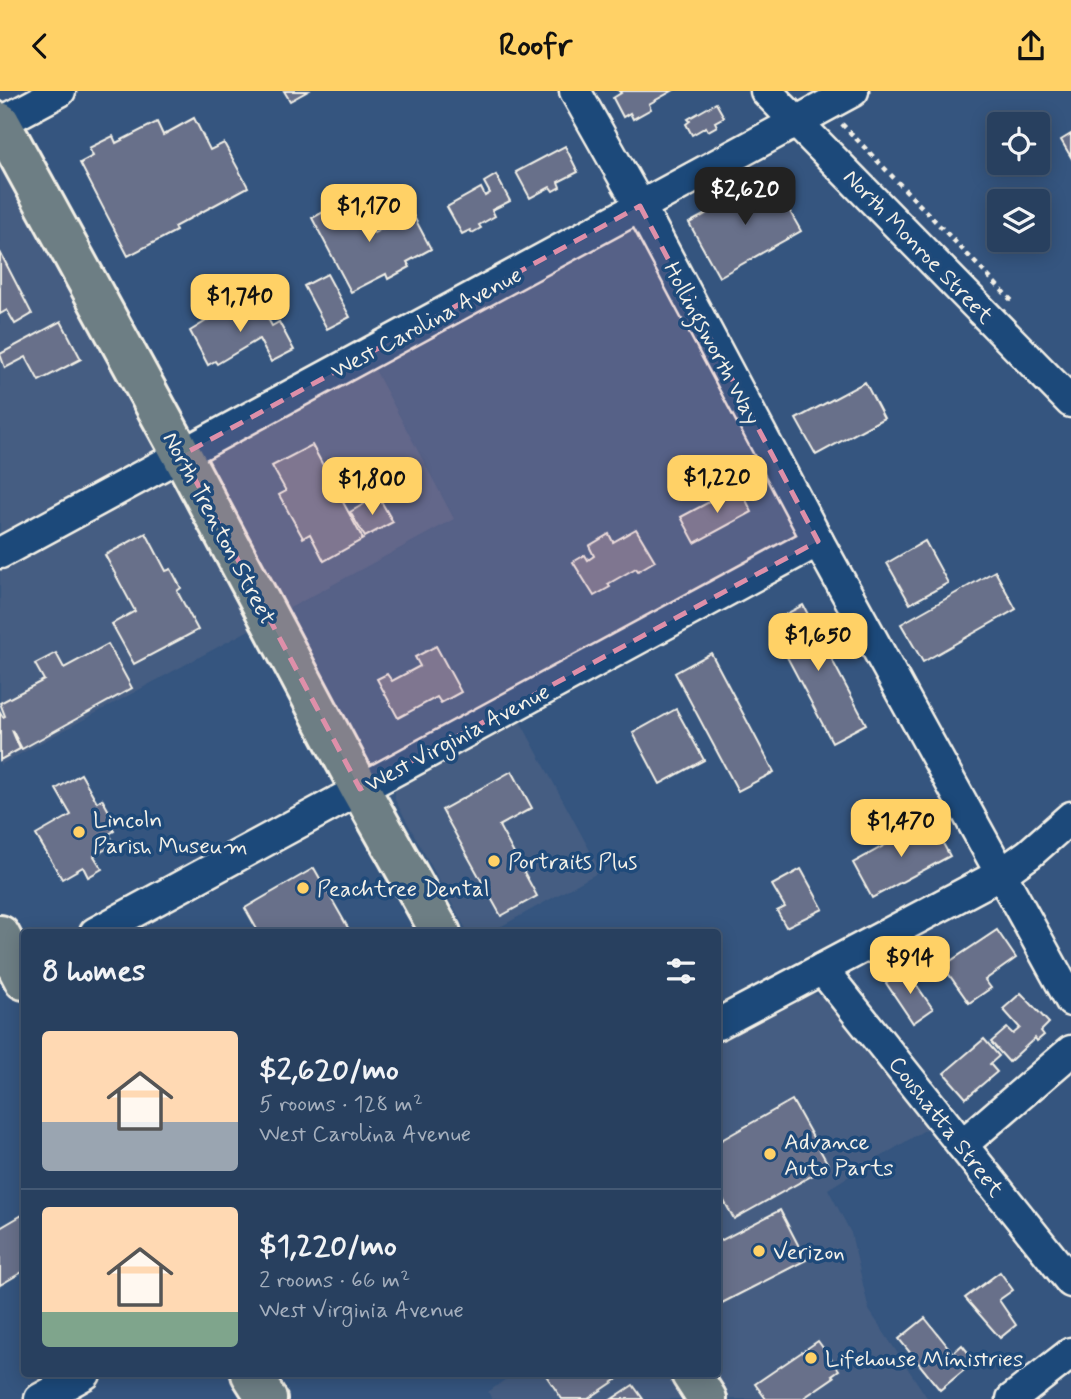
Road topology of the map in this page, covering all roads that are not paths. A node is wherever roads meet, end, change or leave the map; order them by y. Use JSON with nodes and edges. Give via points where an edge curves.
{"nodes":[{"id":1,"x":60,"y":91,"type":"edge"},
{"id":2,"x":575,"y":91,"type":"edge"},
{"id":3,"x":766,"y":91,"type":"edge"},
{"id":4,"x":853,"y":91,"type":"edge"},
{"id":5,"x":797,"y":121,"type":"junction"},
{"id":6,"x":0,"y":123,"type":"edge"},
{"id":7,"x":640,"y":206,"type":"junction"},
{"id":8,"x":1071,"y":402,"type":"edge"},
{"id":9,"x":182,"y":455,"type":"junction"},
{"id":10,"x":818,"y":541,"type":"junction"},
{"id":11,"x":0,"y":553,"type":"edge"},
{"id":12,"x":360,"y":789,"type":"junction"},
{"id":13,"x":1071,"y":817,"type":"edge"},
{"id":14,"x":1001,"y":874,"type":"junction"},
{"id":15,"x":103,"y":929,"type":"edge"},
{"id":16,"x":440,"y":929,"type":"edge"},
{"id":17,"x":0,"y":935,"type":"edge"},
{"id":18,"x":822,"y":969,"type":"junction"},
{"id":19,"x":17,"y":977,"type":"edge"},
{"id":20,"x":1071,"y":1002,"type":"edge"},
{"id":21,"x":721,"y":1022,"type":"edge"},
{"id":22,"x":1071,"y":1051,"type":"edge"},
{"id":23,"x":962,"y":1145,"type":"junction"},
{"id":24,"x":1071,"y":1282,"type":"edge"},
{"id":25,"x":1071,"y":1353,"type":"edge"},
{"id":26,"x":80,"y":1377,"type":"edge"},
{"id":27,"x":253,"y":1377,"type":"edge"},
{"id":28,"x":693,"y":1377,"type":"edge"},
{"id":29,"x":40,"y":1399,"type":"edge"},
{"id":30,"x":267,"y":1399,"type":"edge"},
{"id":31,"x":707,"y":1399,"type":"edge"},
{"id":32,"x":1012,"y":1399,"type":"edge"}],
"edges":[{"from":1,"to":6,"type":"street"},
{"from":2,"to":7,"type":"street","name":"Hollingsworth Way"},
{"from":3,"to":5,"type":"street","name":"North Monroe Street"},
{"from":4,"to":5,"type":"street","name":"West Carolina Avenue"},
{"from":5,"to":7,"type":"street","name":"West Carolina Avenue"},
{"from":5,"to":8,"type":"street","name":"North Monroe Street"},
{"from":6,"to":9,"type":"highway","name":"North Trenton Street"},
{"from":7,"to":9,"type":"street","name":"West Carolina Avenue"},
{"from":7,"to":10,"type":"street","name":"Hollingsworth Way"},
{"from":9,"to":11,"type":"street","name":"West Carolina Avenue"},
{"from":9,"to":12,"type":"highway","name":"North Trenton Street"},
{"from":10,"to":12,"type":"street","name":"West Virginia Avenue"},
{"from":10,"to":14,"type":"street","name":"Hollingsworth Way"},
{"from":12,"to":15,"type":"street","name":"West Virginia Avenue"},
{"from":12,"to":16,"type":"highway","name":"North Trenton Street"},
{"from":13,"to":14,"type":"street"},
{"from":14,"to":18,"type":"street"},
{"from":14,"to":20,"type":"street","name":"Hollingsworth Way"},
{"from":17,"to":19,"type":"highway"},
{"from":18,"to":21,"type":"street"},
{"from":18,"to":23,"type":"street","name":"Coushatta Street"},
{"from":22,"to":23,"type":"street"},
{"from":23,"to":24,"type":"street","name":"Coushatta Street"},
{"from":25,"to":32,"type":"street"},
{"from":26,"to":29,"type":"street"},
{"from":27,"to":30,"type":"highway"},
{"from":28,"to":31,"type":"highway"}]}
